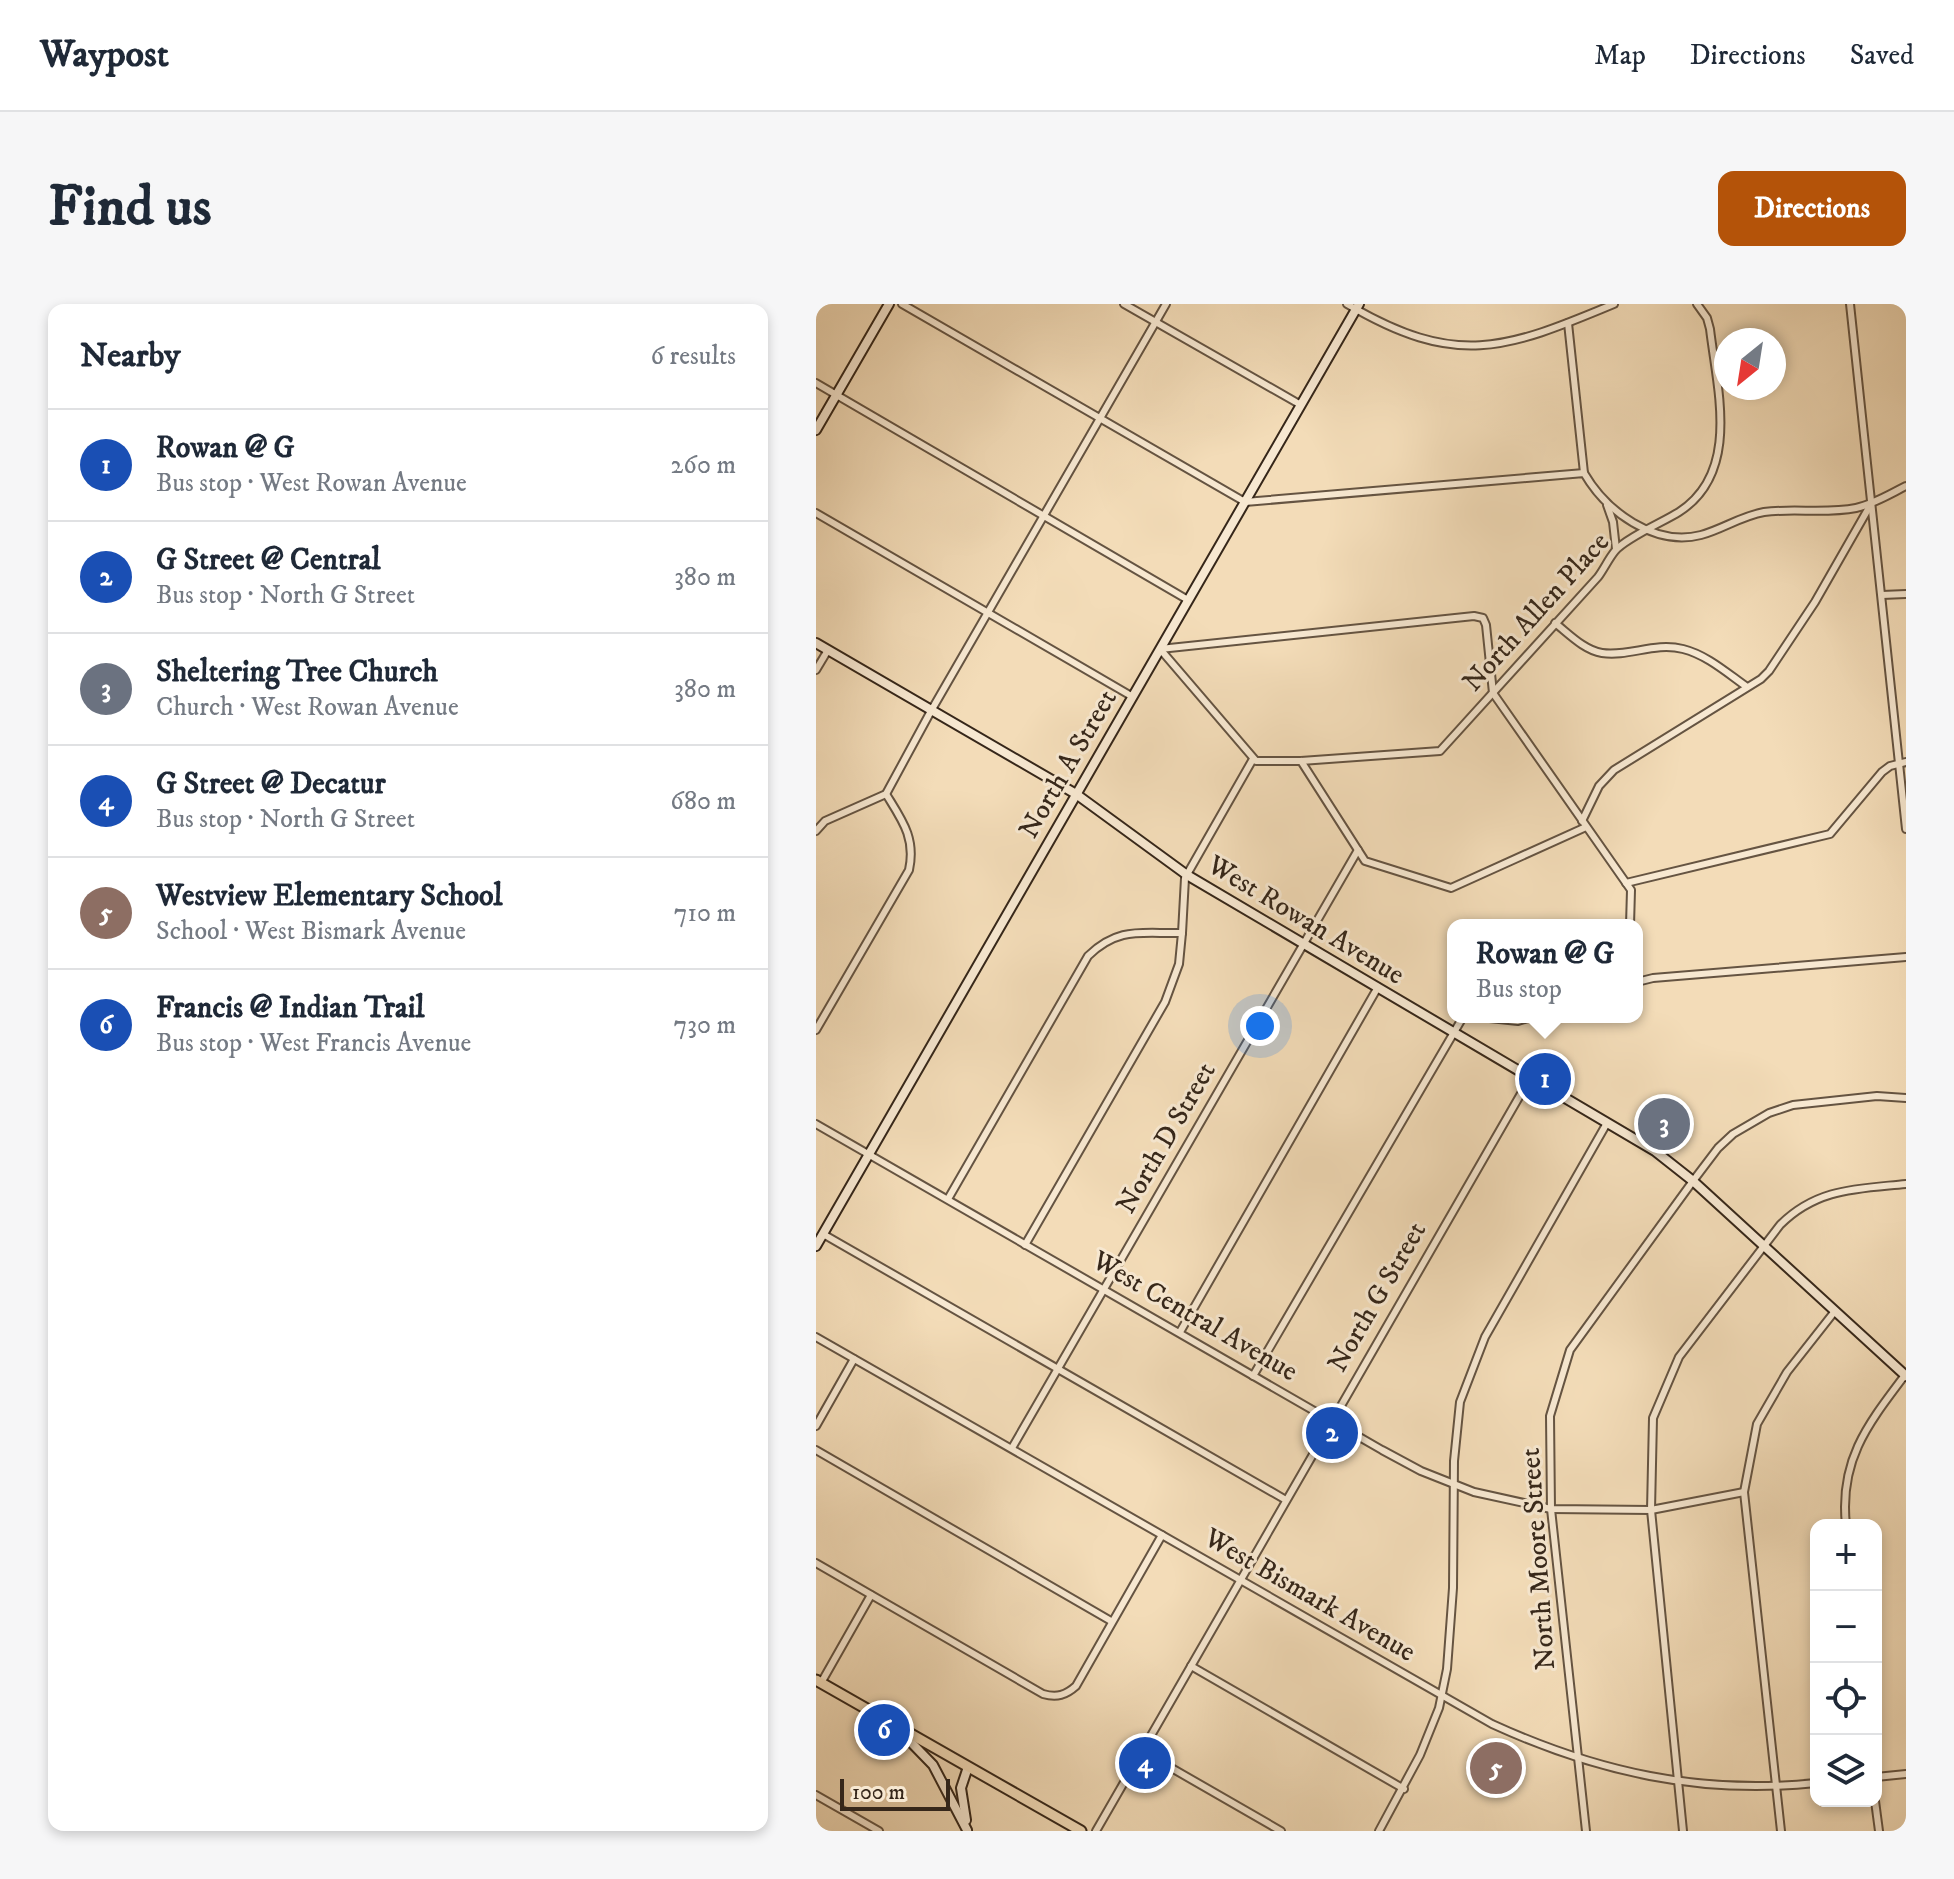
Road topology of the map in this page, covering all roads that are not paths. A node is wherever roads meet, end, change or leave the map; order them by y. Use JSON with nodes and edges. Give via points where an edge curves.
{"nodes":[{"id":1,"x":889,"y":304,"type":"edge"},
{"id":2,"x":902,"y":304,"type":"edge"},
{"id":3,"x":1124,"y":304,"type":"edge"},
{"id":4,"x":1166,"y":304,"type":"edge"},
{"id":5,"x":1347,"y":304,"type":"edge"},
{"id":6,"x":1614,"y":304,"type":"edge"},
{"id":7,"x":1697,"y":304,"type":"edge"},
{"id":8,"x":1850,"y":304,"type":"edge"},
{"id":9,"x":1357,"y":307,"type":"edge"},
{"id":10,"x":1156,"y":322,"type":"junction"},
{"id":11,"x":1568,"y":323,"type":"junction"},
{"id":12,"x":816,"y":383,"type":"edge"},
{"id":13,"x":836,"y":395,"type":"junction"},
{"id":14,"x":1301,"y":405,"type":"junction"},
{"id":15,"x":1100,"y":419,"type":"junction"},
{"id":16,"x":816,"y":430,"type":"edge"},
{"id":17,"x":1584,"y":473,"type":"junction"},
{"id":18,"x":1906,"y":486,"type":"edge"},
{"id":19,"x":1245,"y":502,"type":"junction"},
{"id":20,"x":1871,"y":504,"type":"junction"},
{"id":21,"x":1607,"y":505,"type":"junction"},
{"id":22,"x":816,"y":513,"type":"edge"},
{"id":23,"x":1044,"y":517,"type":"junction"},
{"id":24,"x":1649,"y":530,"type":"junction"},
{"id":25,"x":1616,"y":549,"type":"junction"},
{"id":26,"x":1906,"y":594,"type":"edge"},
{"id":27,"x":1882,"y":595,"type":"junction"},
{"id":28,"x":1188,"y":600,"type":"junction"},
{"id":29,"x":988,"y":614,"type":"junction"},
{"id":30,"x":1555,"y":623,"type":"junction"},
{"id":31,"x":816,"y":643,"type":"edge"},
{"id":32,"x":1160,"y":649,"type":"junction"},
{"id":33,"x":828,"y":650,"type":"junction"},
{"id":34,"x":816,"y":670,"type":"edge"},
{"id":35,"x":1747,"y":687,"type":"junction"},
{"id":36,"x":1493,"y":693,"type":"junction"},
{"id":37,"x":1133,"y":697,"type":"junction"},
{"id":38,"x":931,"y":711,"type":"junction"},
{"id":39,"x":1255,"y":760,"type":"junction"},
{"id":40,"x":1301,"y":761,"type":"junction"},
{"id":41,"x":1902,"y":762,"type":"edge"},
{"id":42,"x":886,"y":794,"type":"junction"},
{"id":43,"x":1076,"y":794,"type":"junction"},
{"id":44,"x":1584,"y":824,"type":"junction"},
{"id":45,"x":1906,"y":829,"type":"edge"},
{"id":46,"x":816,"y":831,"type":"edge"},
{"id":47,"x":1358,"y":850,"type":"junction"},
{"id":48,"x":1187,"y":875,"type":"junction"},
{"id":49,"x":1626,"y":883,"type":"junction"},
{"id":50,"x":1630,"y":919,"type":"edge"},
{"id":51,"x":1182,"y":933,"type":"junction"},
{"id":52,"x":1304,"y":944,"type":"junction"},
{"id":53,"x":1906,"y":957,"type":"edge"},
{"id":54,"x":1643,"y":980,"type":"edge"},
{"id":55,"x":1378,"y":987,"type":"junction"},
{"id":56,"x":1459,"y":1023,"type":"edge"},
{"id":57,"x":816,"y":1030,"type":"edge"},
{"id":58,"x":1453,"y":1032,"type":"junction"},
{"id":59,"x":1530,"y":1078,"type":"junction"},
{"id":60,"x":1906,"y":1098,"type":"edge"},
{"id":61,"x":1607,"y":1123,"type":"junction"},
{"id":62,"x":816,"y":1124,"type":"edge"},
{"id":63,"x":869,"y":1154,"type":"junction"},
{"id":64,"x":1693,"y":1181,"type":"junction"},
{"id":65,"x":1906,"y":1184,"type":"edge"},
{"id":66,"x":948,"y":1199,"type":"junction"},
{"id":67,"x":823,"y":1234,"type":"junction"},
{"id":68,"x":1025,"y":1245,"type":"junction"},
{"id":69,"x":816,"y":1246,"type":"edge"},
{"id":70,"x":1764,"y":1246,"type":"junction"},
{"id":71,"x":1104,"y":1288,"type":"junction"},
{"id":72,"x":1835,"y":1311,"type":"junction"},
{"id":73,"x":1180,"y":1332,"type":"junction"},
{"id":74,"x":816,"y":1337,"type":"edge"},
{"id":75,"x":854,"y":1359,"type":"junction"},
{"id":76,"x":1057,"y":1369,"type":"junction"},
{"id":77,"x":1905,"y":1375,"type":"edge"},
{"id":78,"x":1253,"y":1376,"type":"junction"},
{"id":79,"x":1332,"y":1421,"type":"junction"},
{"id":80,"x":816,"y":1426,"type":"edge"},
{"id":81,"x":1012,"y":1448,"type":"junction"},
{"id":82,"x":816,"y":1450,"type":"edge"},
{"id":83,"x":1455,"y":1485,"type":"junction"},
{"id":84,"x":1744,"y":1492,"type":"junction"},
{"id":85,"x":1286,"y":1500,"type":"junction"},
{"id":86,"x":1551,"y":1509,"type":"junction"},
{"id":87,"x":1651,"y":1510,"type":"junction"},
{"id":88,"x":1845,"y":1519,"type":"edge"},
{"id":89,"x":1162,"y":1535,"type":"junction"},
{"id":90,"x":816,"y":1563,"type":"edge"},
{"id":91,"x":1240,"y":1580,"type":"junction"},
{"id":92,"x":871,"y":1595,"type":"junction"},
{"id":93,"x":1111,"y":1621,"type":"junction"},
{"id":94,"x":1191,"y":1666,"type":"junction"},
{"id":95,"x":818,"y":1681,"type":"edge"},
{"id":96,"x":1441,"y":1697,"type":"junction"},
{"id":97,"x":893,"y":1723,"type":"junction"},
{"id":98,"x":1142,"y":1751,"type":"junction"},
{"id":99,"x":1578,"y":1759,"type":"junction"},
{"id":100,"x":968,"y":1767,"type":"junction"},
{"id":101,"x":1906,"y":1774,"type":"edge"},
{"id":102,"x":1882,"y":1776,"type":"edge"},
{"id":103,"x":1678,"y":1781,"type":"junction"},
{"id":104,"x":1810,"y":1784,"type":"edge"},
{"id":105,"x":1776,"y":1787,"type":"junction"},
{"id":106,"x":1404,"y":1789,"type":"junction"},
{"id":107,"x":816,"y":1795,"type":"edge"},
{"id":108,"x":1876,"y":1807,"type":"edge"},
{"id":109,"x":968,"y":1830,"type":"edge"},
{"id":110,"x":879,"y":1831,"type":"edge"},
{"id":111,"x":1081,"y":1831,"type":"edge"},
{"id":112,"x":1096,"y":1831,"type":"edge"},
{"id":113,"x":1281,"y":1831,"type":"edge"},
{"id":114,"x":1379,"y":1831,"type":"edge"},
{"id":115,"x":1586,"y":1831,"type":"edge"},
{"id":116,"x":1683,"y":1831,"type":"edge"},
{"id":117,"x":1781,"y":1831,"type":"edge"},
{"id":118,"x":1879,"y":1831,"type":"edge"}],
"edges":[{"from":1,"to":13,"type":"street"},
{"from":2,"to":15,"type":"street"},
{"from":3,"to":10,"type":"street"},
{"from":4,"to":10,"type":"street"},
{"from":5,"to":9,"type":"street"},
{"from":6,"to":11,"type":"street"},
{"from":7,"to":24,"type":"street","name":"North Allen Place","via":[[1710,329],[1721,427],[1718,458],[1693,500]]},
{"from":8,"to":20,"type":"street"},
{"from":9,"to":11,"type":"street","via":[[1407,335],[1460,345],[1512,342]]},
{"from":9,"to":14,"type":"street","name":"North A Street"},
{"from":10,"to":14,"type":"street"},
{"from":10,"to":15,"type":"street"},
{"from":11,"to":17,"type":"street"},
{"from":12,"to":13,"type":"street"},
{"from":13,"to":16,"type":"street"},
{"from":13,"to":23,"type":"street"},
{"from":14,"to":19,"type":"street","name":"North A Street"},
{"from":15,"to":19,"type":"street"},
{"from":15,"to":23,"type":"street"},
{"from":17,"to":19,"type":"street"},
{"from":17,"to":21,"type":"street"},
{"from":18,"to":20,"type":"street"},
{"from":19,"to":28,"type":"street","name":"North A Street"},
{"from":20,"to":24,"type":"street","via":[[1754,514],[1701,535]]},
{"from":20,"to":27,"type":"street"},
{"from":20,"to":35,"type":"street","via":[[1769,671]]},
{"from":21,"to":24,"type":"street"},
{"from":21,"to":25,"type":"street"},
{"from":22,"to":29,"type":"street"},
{"from":23,"to":28,"type":"street"},
{"from":23,"to":29,"type":"street"},
{"from":24,"to":25,"type":"street","name":"North Allen Place"},
{"from":25,"to":30,"type":"street","name":"North Allen Place"},
{"from":26,"to":27,"type":"street"},
{"from":27,"to":41,"type":"street"},
{"from":28,"to":32,"type":"street","name":"North A Street"},
{"from":29,"to":37,"type":"street"},
{"from":29,"to":38,"type":"street"},
{"from":30,"to":35,"type":"street","via":[[1581,644],[1603,653],[1653,646],[1683,649]]},
{"from":30,"to":36,"type":"street","name":"North Allen Place"},
{"from":31,"to":33,"type":"street","name":"West Rowan Avenue"},
{"from":32,"to":36,"type":"street","via":[[1479,616],[1486,625]]},
{"from":32,"to":37,"type":"street","name":"North A Street"},
{"from":32,"to":39,"type":"street"},
{"from":33,"to":34,"type":"street"},
{"from":33,"to":38,"type":"street","name":"West Rowan Avenue"},
{"from":35,"to":44,"type":"street","via":[[1614,770],[1599,786]]},
{"from":36,"to":40,"type":"street","name":"North Allen Place","via":[[1437,752]]},
{"from":36,"to":44,"type":"street"},
{"from":37,"to":43,"type":"street","name":"North A Street"},
{"from":38,"to":42,"type":"street"},
{"from":38,"to":43,"type":"street","name":"West Rowan Avenue"},
{"from":39,"to":40,"type":"street","name":"North Allen Place"},
{"from":39,"to":48,"type":"street"},
{"from":40,"to":47,"type":"street"},
{"from":41,"to":45,"type":"street"},
{"from":41,"to":49,"type":"street","via":[[1882,772],[1830,834]]},
{"from":42,"to":46,"type":"street","via":[[825,821]]},
{"from":42,"to":57,"type":"street","via":[[909,832],[909,870]]},
{"from":43,"to":48,"type":"street","name":"West Rowan Avenue"},
{"from":43,"to":63,"type":"street","name":"North A Street"},
{"from":44,"to":47,"type":"street","via":[[1453,888],[1367,862]]},
{"from":44,"to":49,"type":"street"},
{"from":47,"to":52,"type":"street","name":"North D Street"},
{"from":48,"to":51,"type":"street"},
{"from":48,"to":52,"type":"street","name":"West Rowan Avenue"},
{"from":49,"to":50,"type":"street","via":[[1632,894]]},
{"from":51,"to":66,"type":"street","via":[[1121,934],[1088,956]]},
{"from":51,"to":68,"type":"street","via":[[1179,964],[1165,1002]]},
{"from":52,"to":55,"type":"street","name":"West Rowan Avenue"},
{"from":52,"to":71,"type":"street","name":"North D Street"},
{"from":53,"to":54,"type":"street"},
{"from":55,"to":58,"type":"street","name":"West Rowan Avenue"},
{"from":55,"to":73,"type":"street"},
{"from":56,"to":58,"type":"street"},
{"from":58,"to":59,"type":"street","name":"West Rowan Avenue"},
{"from":58,"to":78,"type":"street"},
{"from":59,"to":61,"type":"street","name":"West Rowan Avenue"},
{"from":59,"to":79,"type":"street","name":"North G Street"},
{"from":60,"to":64,"type":"street","name":"North Moore Street","via":[[1793,1105],[1769,1113],[1733,1134]]},
{"from":61,"to":64,"type":"street","name":"West Rowan Avenue"},
{"from":61,"to":83,"type":"street","via":[[1485,1337],[1460,1402]]},
{"from":62,"to":63,"type":"street","name":"West Central Avenue"},
{"from":63,"to":66,"type":"street","name":"West Central Avenue"},
{"from":63,"to":67,"type":"street","name":"North A Street"},
{"from":64,"to":70,"type":"street","name":"West Rowan Avenue"},
{"from":64,"to":86,"type":"street","name":"North Moore Street","via":[[1570,1350],[1550,1416]]},
{"from":65,"to":70,"type":"street","via":[[1841,1191],[1809,1202],[1793,1212]]},
{"from":66,"to":68,"type":"street","name":"West Central Avenue"},
{"from":67,"to":69,"type":"street","name":"North A Street"},
{"from":67,"to":76,"type":"street"},
{"from":68,"to":71,"type":"street","name":"West Central Avenue"},
{"from":70,"to":72,"type":"street","name":"West Rowan Avenue"},
{"from":70,"to":87,"type":"street","via":[[1679,1357],[1653,1418]]},
{"from":71,"to":73,"type":"street","name":"West Central Avenue"},
{"from":71,"to":76,"type":"street","name":"North D Street"},
{"from":72,"to":77,"type":"street","name":"West Rowan Avenue"},
{"from":72,"to":84,"type":"street","via":[[1787,1372],[1757,1424]]},
{"from":73,"to":78,"type":"street","name":"West Central Avenue"},
{"from":74,"to":75,"type":"street","name":"West Bismark Avenue"},
{"from":75,"to":80,"type":"street"},
{"from":75,"to":81,"type":"street","name":"West Bismark Avenue"},
{"from":76,"to":81,"type":"street","name":"North D Street"},
{"from":76,"to":85,"type":"street"},
{"from":77,"to":88,"type":"street","via":[[1858,1442],[1847,1477]]},
{"from":78,"to":79,"type":"street","name":"West Central Avenue"},
{"from":79,"to":83,"type":"street","name":"West Central Avenue"},
{"from":79,"to":85,"type":"street","name":"North G Street"},
{"from":81,"to":89,"type":"street","name":"West Bismark Avenue"},
{"from":82,"to":93,"type":"street"},
{"from":83,"to":86,"type":"street","name":"West Central Avenue"},
{"from":83,"to":96,"type":"street","via":[[1451,1641]]},
{"from":84,"to":87,"type":"street","name":"West Central Avenue"},
{"from":84,"to":105,"type":"street"},
{"from":85,"to":91,"type":"street","name":"North G Street"},
{"from":86,"to":87,"type":"street","name":"West Central Avenue"},
{"from":86,"to":99,"type":"street","name":"North Moore Street"},
{"from":87,"to":103,"type":"street"},
{"from":89,"to":91,"type":"street","name":"West Bismark Avenue"},
{"from":89,"to":93,"type":"street"},
{"from":90,"to":92,"type":"street"},
{"from":91,"to":94,"type":"street","name":"North G Street"},
{"from":91,"to":96,"type":"street","name":"West Bismark Avenue"},
{"from":92,"to":93,"type":"street","via":[[1052,1697],[1076,1686]]},
{"from":92,"to":95,"type":"street"},
{"from":94,"to":98,"type":"street","name":"North G Street"},
{"from":94,"to":106,"type":"street"},
{"from":95,"to":97,"type":"main road"},
{"from":96,"to":99,"type":"street","name":"West Bismark Avenue"},
{"from":96,"to":106,"type":"street"},
{"from":97,"to":100,"type":"main road"},
{"from":97,"to":109,"type":"street","via":[[933,1765]]},
{"from":98,"to":112,"type":"street","name":"North G Street"},
{"from":98,"to":113,"type":"street"},
{"from":99,"to":103,"type":"street","name":"West Bismark Avenue"},
{"from":99,"to":115,"type":"street","name":"North Moore Street"},
{"from":100,"to":109,"type":"street","via":[[961,1788]]},
{"from":100,"to":111,"type":"main road"},
{"from":101,"to":102,"type":"street"},
{"from":103,"to":105,"type":"street","name":"West Bismark Avenue"},
{"from":103,"to":116,"type":"street"},
{"from":104,"to":105,"type":"street","name":"West Bismark Avenue"},
{"from":105,"to":117,"type":"street"},
{"from":106,"to":114,"type":"street"},
{"from":107,"to":110,"type":"street"},
{"from":108,"to":118,"type":"street"}]}
